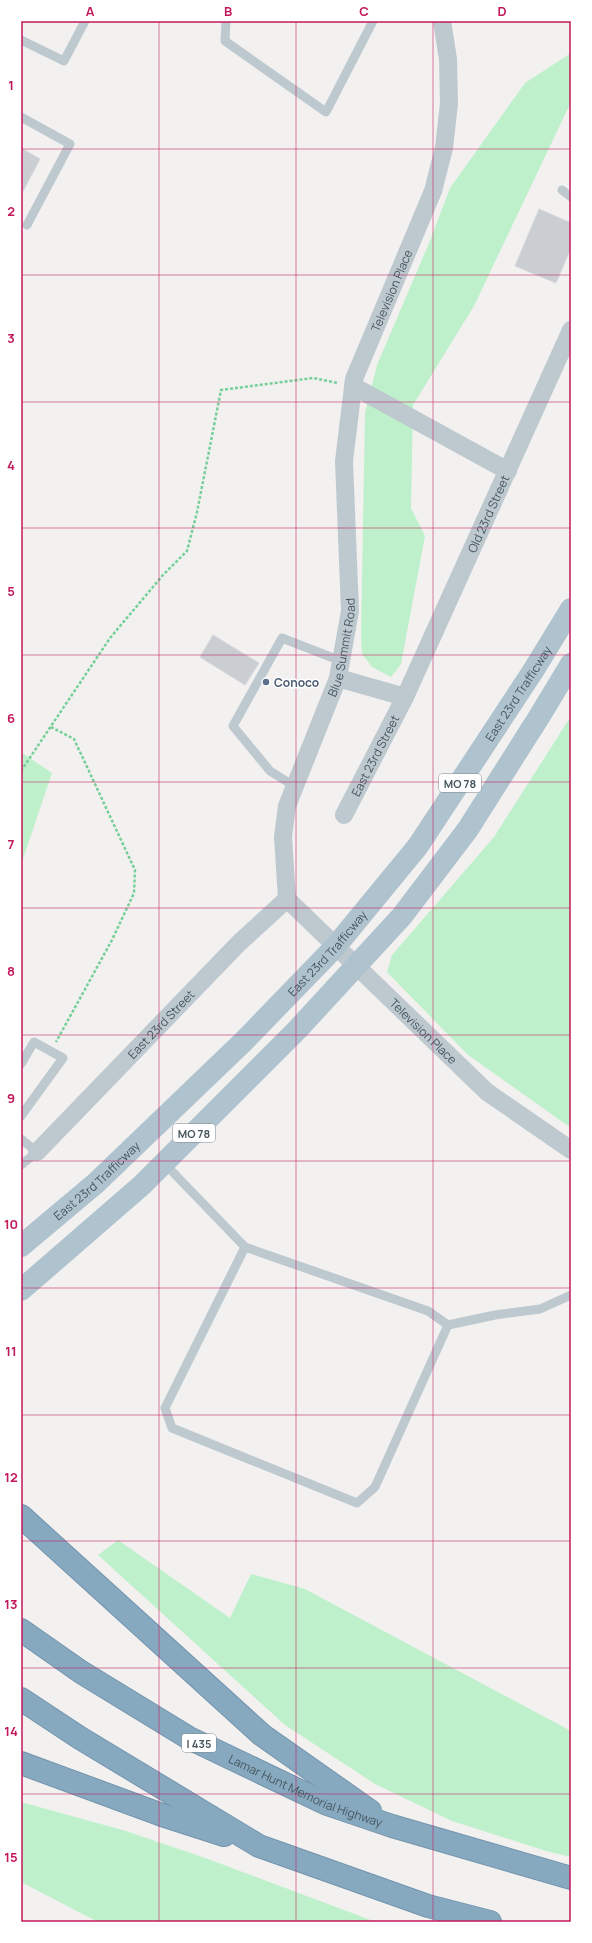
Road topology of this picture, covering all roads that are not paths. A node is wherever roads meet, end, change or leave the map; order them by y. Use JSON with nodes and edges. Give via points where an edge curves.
{"nodes":[{"id":1,"x":85,"y":21,"type":"edge"},
{"id":2,"x":226,"y":21,"type":"edge"},
{"id":3,"x":373,"y":21,"type":"edge"},
{"id":4,"x":442,"y":21,"type":"edge"},
{"id":5,"x":21,"y":40,"type":"edge"},
{"id":6,"x":21,"y":117,"type":"edge"},
{"id":7,"x":562,"y":190,"type":"dead end"},
{"id":8,"x":571,"y":197,"type":"edge"},
{"id":9,"x":27,"y":225,"type":"dead end"},
{"id":10,"x":571,"y":330,"type":"edge"},
{"id":11,"x":353,"y":386,"type":"junction"},
{"id":12,"x":508,"y":471,"type":"junction"},
{"id":13,"x":571,"y":609,"type":"edge"},
{"id":14,"x":341,"y":661,"type":"junction"},
{"id":15,"x":571,"y":664,"type":"edge"},
{"id":16,"x":338,"y":678,"type":"junction"},
{"id":17,"x":405,"y":697,"type":"junction"},
{"id":18,"x":294,"y":786,"type":"junction"},
{"id":19,"x":344,"y":815,"type":"dead end"},
{"id":20,"x":287,"y":899,"type":"junction"},
{"id":21,"x":335,"y":947,"type":"junction"},
{"id":22,"x":357,"y":966,"type":"junction"},
{"id":23,"x":21,"y":1064,"type":"edge"},
{"id":24,"x":21,"y":1116,"type":"edge"},
{"id":25,"x":21,"y":1139,"type":"edge"},
{"id":26,"x":571,"y":1150,"type":"edge"},
{"id":27,"x":38,"y":1152,"type":"junction"},
{"id":28,"x":164,"y":1163,"type":"junction"},
{"id":29,"x":21,"y":1165,"type":"edge"},
{"id":30,"x":21,"y":1246,"type":"edge"},
{"id":31,"x":245,"y":1247,"type":"junction"},
{"id":32,"x":21,"y":1290,"type":"edge"},
{"id":33,"x":571,"y":1295,"type":"edge"},
{"id":34,"x":448,"y":1325,"type":"junction"},
{"id":35,"x":21,"y":1516,"type":"edge"},
{"id":36,"x":21,"y":1630,"type":"edge"},
{"id":37,"x":21,"y":1699,"type":"edge"},
{"id":38,"x":21,"y":1763,"type":"edge"},
{"id":39,"x":392,"y":1826,"type":"junction"},
{"id":40,"x":259,"y":1846,"type":"junction"},
{"id":41,"x":571,"y":1878,"type":"edge"},
{"id":42,"x":490,"y":1922,"type":"edge"}],
"edges":[{"from":1,"to":5,"type":"lane","via":[[64,61]]},
{"from":2,"to":3,"type":"lane","via":[[225,41],[326,112]]},
{"from":4,"to":11,"type":"street","name":"Television Place","via":[[448,59],[449,103],[444,148],[433,191],[375,326]]},
{"from":6,"to":9,"type":"lane","via":[[70,144]]},
{"from":7,"to":8,"type":"lane"},
{"from":10,"to":12,"type":"street","name":"Old 23rd Street"},
{"from":11,"to":12,"type":"street"},
{"from":11,"to":14,"type":"street","name":"Blue Summit Road","via":[[344,461],[350,611]]},
{"from":12,"to":17,"type":"street","name":"Old 23rd Street"},
{"from":13,"to":21,"type":"main road","name":"East 23rd Trafficway","number":"MO 78","via":[[418,846]]},
{"from":14,"to":16,"type":"street","name":"Blue Summit Road"},
{"from":14,"to":18,"type":"lane","via":[[282,638],[233,726],[270,772]]},
{"from":15,"to":22,"type":"main road","number":"MO 78","via":[[540,718],[468,829],[402,916]]},
{"from":16,"to":17,"type":"street"},
{"from":16,"to":18,"type":"street","name":"Blue Summit Road"},
{"from":17,"to":19,"type":"street","name":"East 23rd Street"},
{"from":18,"to":20,"type":"street","name":"Blue Summit Road","via":[[287,806],[283,837]]},
{"from":20,"to":21,"type":"street","name":"Television Place"},
{"from":20,"to":27,"type":"street","name":"East 23rd Street","via":[[239,943]]},
{"from":21,"to":22,"type":"street","name":"Television Place"},
{"from":21,"to":30,"type":"main road","name":"East 23rd Trafficway","number":"MO 78","via":[[244,1041],[107,1172]]},
{"from":22,"to":26,"type":"street","name":"Television Place","via":[[487,1092]]},
{"from":22,"to":28,"type":"main road","number":"MO 78"},
{"from":23,"to":24,"type":"lane","via":[[34,1042],[63,1058]]},
{"from":25,"to":27,"type":"lane"},
{"from":27,"to":29,"type":"lane"},
{"from":28,"to":31,"type":"lane"},
{"from":28,"to":32,"type":"main road","number":"MO 78"},
{"from":31,"to":34,"type":"lane","via":[[428,1311]]},
{"from":31,"to":34,"type":"lane","via":[[165,1408],[172,1428],[357,1503],[375,1487]]},
{"from":33,"to":34,"type":"lane","via":[[540,1310],[495,1315]]},
{"from":35,"to":39,"type":"highway","via":[[262,1735]]},
{"from":36,"to":39,"type":"highway","name":"Lamar Hunt Memorial Highway","number":"I 435","via":[[80,1672],[189,1738],[327,1804]]},
{"from":37,"to":40,"type":"highway","via":[[80,1738]]},
{"from":38,"to":40,"type":"highway","via":[[162,1815]]},
{"from":39,"to":41,"type":"highway","name":"Lamar Hunt Memorial Highway","number":"I 435"},
{"from":40,"to":42,"type":"highway","via":[[428,1906]]}]}
